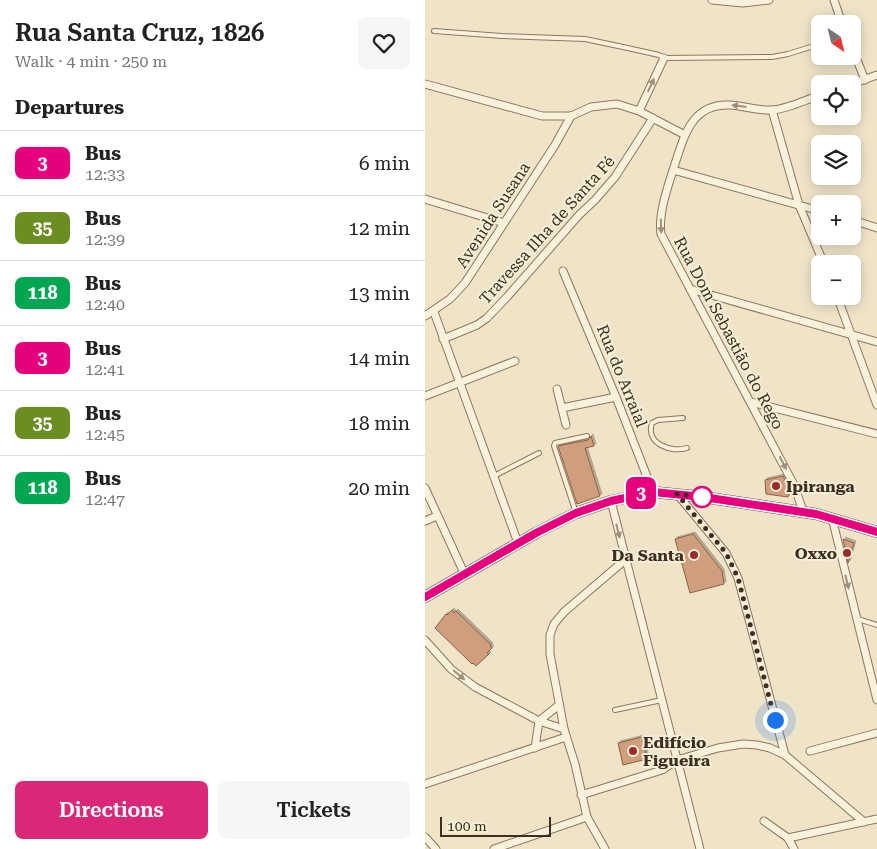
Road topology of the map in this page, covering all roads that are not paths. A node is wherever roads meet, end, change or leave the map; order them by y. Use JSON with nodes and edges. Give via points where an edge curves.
{"nodes":[{"id":1,"x":712,"y":0,"type":"edge"},
{"id":2,"x":769,"y":0,"type":"edge"},
{"id":3,"x":834,"y":0,"type":"edge"},
{"id":4,"x":840,"y":15,"type":"edge"},
{"id":5,"x":435,"y":31,"type":"dead end"},
{"id":6,"x":811,"y":47,"type":"edge"},
{"id":7,"x":664,"y":58,"type":"junction"},
{"id":8,"x":859,"y":65,"type":"edge"},
{"id":9,"x":877,"y":75,"type":"edge"},
{"id":10,"x":865,"y":80,"type":"junction"},
{"id":11,"x":861,"y":81,"type":"edge"},
{"id":12,"x":425,"y":84,"type":"edge"},
{"id":13,"x":811,"y":98,"type":"edge"},
{"id":14,"x":771,"y":110,"type":"junction"},
{"id":15,"x":639,"y":111,"type":"junction"},
{"id":16,"x":571,"y":116,"type":"junction"},
{"id":17,"x":653,"y":118,"type":"junction"},
{"id":18,"x":685,"y":135,"type":"junction"},
{"id":19,"x":673,"y":170,"type":"junction"},
{"id":20,"x":425,"y":199,"type":"edge"},
{"id":21,"x":799,"y":205,"type":"junction"},
{"id":22,"x":811,"y":208,"type":"edge"},
{"id":23,"x":504,"y":223,"type":"junction"},
{"id":24,"x":861,"y":223,"type":"edge"},
{"id":25,"x":877,"y":228,"type":"edge"},
{"id":26,"x":820,"y":255,"type":"edge"},
{"id":27,"x":563,"y":271,"type":"dead end"},
{"id":28,"x":690,"y":289,"type":"junction"},
{"id":29,"x":840,"y":305,"type":"edge"},
{"id":30,"x":434,"y":312,"type":"junction"},
{"id":31,"x":425,"y":316,"type":"edge"},
{"id":32,"x":850,"y":335,"type":"junction"},
{"id":33,"x":443,"y":339,"type":"junction"},
{"id":34,"x":877,"y":342,"type":"edge"},
{"id":35,"x":515,"y":361,"type":"dead end"},
{"id":36,"x":458,"y":382,"type":"junction"},
{"id":37,"x":557,"y":389,"type":"dead end"},
{"id":38,"x":425,"y":396,"type":"edge"},
{"id":39,"x":616,"y":397,"type":"junction"},
{"id":40,"x":751,"y":402,"type":"junction"},
{"id":41,"x":877,"y":405,"type":"edge"},
{"id":42,"x":562,"y":408,"type":"junction"},
{"id":43,"x":683,"y":418,"type":"dead end"},
{"id":44,"x":566,"y":425,"type":"dead end"},
{"id":45,"x":877,"y":434,"type":"edge"},
{"id":46,"x":587,"y":436,"type":"dead end"},
{"id":47,"x":687,"y":448,"type":"dead end"},
{"id":48,"x":539,"y":453,"type":"dead end"},
{"id":49,"x":494,"y":476,"type":"junction"},
{"id":50,"x":425,"y":488,"type":"edge"},
{"id":51,"x":653,"y":492,"type":"junction"},
{"id":52,"x":677,"y":494,"type":"junction"},
{"id":53,"x":611,"y":501,"type":"junction"},
{"id":54,"x":803,"y":511,"type":"junction"},
{"id":55,"x":576,"y":513,"type":"junction"},
{"id":56,"x":437,"y":516,"type":"junction"},
{"id":57,"x":832,"y":518,"type":"junction"},
{"id":58,"x":425,"y":521,"type":"edge"},
{"id":59,"x":877,"y":532,"type":"edge"},
{"id":60,"x":518,"y":543,"type":"junction"},
{"id":61,"x":625,"y":560,"type":"junction"},
{"id":62,"x":464,"y":574,"type":"junction"},
{"id":63,"x":425,"y":597,"type":"edge"},
{"id":64,"x":856,"y":618,"type":"junction"},
{"id":65,"x":877,"y":625,"type":"edge"},
{"id":66,"x":425,"y":640,"type":"edge"},
{"id":67,"x":876,"y":688,"type":"edge"},
{"id":68,"x":662,"y":700,"type":"junction"},
{"id":69,"x":877,"y":700,"type":"edge"},
{"id":70,"x":559,"y":705,"type":"junction"},
{"id":71,"x":615,"y":710,"type":"dead end"},
{"id":72,"x":539,"y":721,"type":"junction"},
{"id":73,"x":564,"y":730,"type":"junction"},
{"id":74,"x":877,"y":733,"type":"edge"},
{"id":75,"x":566,"y":737,"type":"junction"},
{"id":76,"x":535,"y":748,"type":"junction"},
{"id":77,"x":810,"y":751,"type":"dead end"},
{"id":78,"x":785,"y":756,"type":"junction"},
{"id":79,"x":677,"y":760,"type":"junction"},
{"id":80,"x":425,"y":784,"type":"edge"},
{"id":81,"x":581,"y":795,"type":"junction"},
{"id":82,"x":587,"y":817,"type":"junction"},
{"id":83,"x":877,"y":820,"type":"edge"},
{"id":84,"x":764,"y":821,"type":"dead end"},
{"id":85,"x":864,"y":822,"type":"junction"},
{"id":86,"x":425,"y":837,"type":"edge"},
{"id":87,"x":788,"y":838,"type":"junction"},
{"id":88,"x":437,"y":849,"type":"edge"},
{"id":89,"x":494,"y":849,"type":"edge"},
{"id":90,"x":605,"y":849,"type":"edge"},
{"id":91,"x":700,"y":849,"type":"edge"},
{"id":92,"x":793,"y":849,"type":"edge"}],
"edges":[{"from":1,"to":2,"type":"street","via":[[743,3]]},
{"from":3,"to":4,"type":"street"},
{"from":5,"to":7,"type":"lane","via":[[585,40],[623,46]]},
{"from":6,"to":7,"type":"lane","via":[[772,57]]},
{"from":15,"to":7,"type":"street","one_way":true},
{"from":8,"to":10,"type":"street"},
{"from":9,"to":10,"type":"street"},
{"from":10,"to":11,"type":"street"},
{"from":12,"to":16,"type":"street","via":[[542,116]]},
{"from":13,"to":14,"type":"street","name":"Rua Dom Sebastião do Rego"},
{"from":14,"to":18,"type":"street","name":"Rua Dom Sebastião do Rego","one_way":true,"via":[[730,105],[711,107],[697,116]]},
{"from":14,"to":21,"type":"street"},
{"from":15,"to":16,"type":"street","via":[[617,104],[603,105]]},
{"from":15,"to":17,"type":"street"},
{"from":16,"to":23,"type":"street","name":"Avenida Susana"},
{"from":17,"to":18,"type":"street"},
{"from":17,"to":33,"type":"street","name":"Travessa Ilha de Santa Fé","via":[[615,177],[507,297],[477,325]]},
{"from":18,"to":19,"type":"street","name":"Rua Dom Sebastião do Rego"},
{"from":19,"to":21,"type":"street"},
{"from":19,"to":28,"type":"street","name":"Rua Dom Sebastião do Rego","one_way":true,"via":[[660,219],[661,234]]},
{"from":20,"to":23,"type":"street"},
{"from":21,"to":22,"type":"street"},
{"from":21,"to":26,"type":"street"},
{"from":23,"to":30,"type":"street","name":"Avenida Susana","via":[[465,284]]},
{"from":24,"to":25,"type":"street"},
{"from":27,"to":39,"type":"street","name":"Rua do Arraial"},
{"from":28,"to":32,"type":"street"},
{"from":28,"to":40,"type":"street","name":"Rua Dom Sebastião do Rego"},
{"from":29,"to":32,"type":"street"},
{"from":30,"to":31,"type":"street","name":"Avenida Susana"},
{"from":30,"to":33,"type":"street"},
{"from":32,"to":34,"type":"street"},
{"from":32,"to":41,"type":"street"},
{"from":33,"to":36,"type":"street"},
{"from":35,"to":36,"type":"street"},
{"from":36,"to":38,"type":"street"},
{"from":36,"to":49,"type":"street"},
{"from":37,"to":42,"type":"street"},
{"from":39,"to":42,"type":"street"},
{"from":39,"to":51,"type":"street","name":"Rua do Arraial"},
{"from":40,"to":45,"type":"street"},
{"from":40,"to":54,"type":"street","name":"Rua Dom Sebastião do Rego","one_way":true,"via":[[797,492]]},
{"from":42,"to":44,"type":"street"},
{"from":43,"to":47,"type":"lane","via":[[658,420],[652,423],[650,430],[653,439],[667,449]]},
{"from":46,"to":55,"type":"lane","via":[[555,443],[554,446]]},
{"from":48,"to":49,"type":"lane"},
{"from":49,"to":60,"type":"street"},
{"from":50,"to":56,"type":"street"},
{"from":51,"to":52,"type":"main road"},
{"from":51,"to":53,"type":"main road"},
{"from":52,"to":54,"type":"main road"},
{"from":52,"to":78,"type":"street","via":[[726,553],[735,571]]},
{"from":53,"to":55,"type":"main road"},
{"from":53,"to":61,"type":"street","one_way":true},
{"from":54,"to":57,"type":"main road"},
{"from":55,"to":60,"type":"main road"},
{"from":56,"to":58,"type":"street"},
{"from":56,"to":62,"type":"street"},
{"from":57,"to":59,"type":"main road"},
{"from":57,"to":64,"type":"street","one_way":true},
{"from":60,"to":62,"type":"main road"},
{"from":61,"to":68,"type":"street"},
{"from":61,"to":70,"type":"street","via":[[563,612],[554,624],[550,635],[550,654]]},
{"from":62,"to":63,"type":"main road"},
{"from":64,"to":65,"type":"lane"},
{"from":64,"to":67,"type":"street"},
{"from":66,"to":72,"type":"street","one_way":true,"via":[[461,678]]},
{"from":67,"to":69,"type":"street"},
{"from":68,"to":71,"type":"lane"},
{"from":68,"to":79,"type":"street"},
{"from":70,"to":72,"type":"street"},
{"from":70,"to":73,"type":"street"},
{"from":72,"to":73,"type":"street"},
{"from":72,"to":76,"type":"street"},
{"from":73,"to":75,"type":"street"},
{"from":74,"to":77,"type":"street"},
{"from":75,"to":76,"type":"street"},
{"from":75,"to":81,"type":"street"},
{"from":76,"to":80,"type":"street"},
{"from":78,"to":79,"type":"street","via":[[757,744],[743,744]]},
{"from":78,"to":85,"type":"street"},
{"from":79,"to":81,"type":"street","via":[[662,770]]},
{"from":79,"to":91,"type":"street"},
{"from":81,"to":82,"type":"street"},
{"from":82,"to":89,"type":"street"},
{"from":82,"to":90,"type":"street"},
{"from":83,"to":85,"type":"street"},
{"from":84,"to":87,"type":"street"},
{"from":85,"to":87,"type":"street"},
{"from":86,"to":88,"type":"street"},
{"from":87,"to":92,"type":"street"}]}
